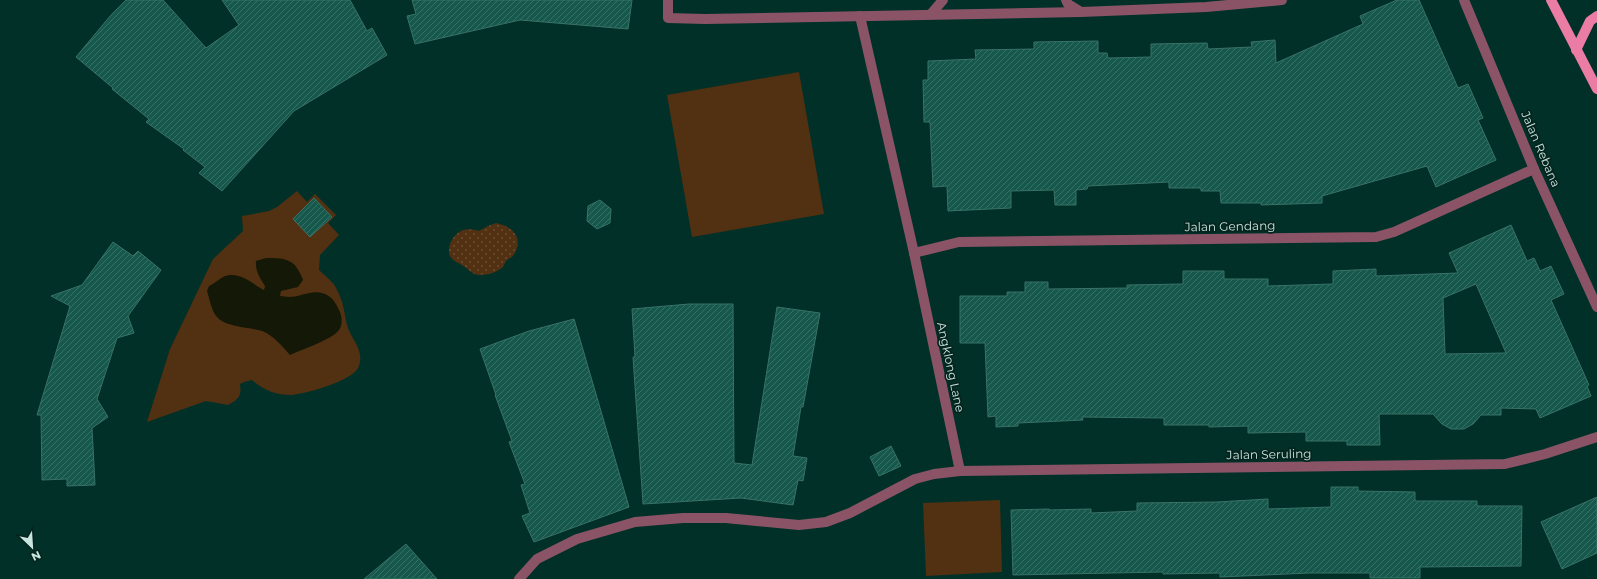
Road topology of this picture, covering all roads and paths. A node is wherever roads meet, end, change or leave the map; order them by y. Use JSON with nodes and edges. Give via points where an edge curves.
{"nodes":[{"id":1,"x":668,"y":0,"type":"edge"},
{"id":2,"x":943,"y":0,"type":"edge"},
{"id":3,"x":1066,"y":0,"type":"edge"},
{"id":4,"x":1282,"y":0,"type":"edge"},
{"id":5,"x":1464,"y":0,"type":"edge"},
{"id":6,"x":1551,"y":0,"type":"edge"},
{"id":7,"x":1081,"y":12,"type":"junction"},
{"id":8,"x":932,"y":14,"type":"junction"},
{"id":9,"x":860,"y":16,"type":"junction"},
{"id":10,"x":1597,"y":16,"type":"edge"},
{"id":11,"x":1576,"y":50,"type":"junction"},
{"id":12,"x":1597,"y":89,"type":"edge"},
{"id":13,"x":1534,"y":169,"type":"junction"},
{"id":14,"x":914,"y":254,"type":"junction"},
{"id":15,"x":1597,"y":307,"type":"edge"},
{"id":16,"x":1597,"y":437,"type":"edge"},
{"id":17,"x":960,"y":471,"type":"junction"},
{"id":18,"x":519,"y":579,"type":"edge"}],
"edges":[{"from":1,"to":9,"type":"street","via":[[668,18]]},
{"from":2,"to":8,"type":"street"},
{"from":3,"to":7,"type":"street"},
{"from":4,"to":7,"type":"street","via":[[1206,7]]},
{"from":5,"to":13,"type":"street","name":"Jalan Rebana"},
{"from":6,"to":11,"type":"main road"},
{"from":7,"to":8,"type":"street"},
{"from":8,"to":9,"type":"street"},
{"from":9,"to":14,"type":"street","name":"Angklong Lane"},
{"from":10,"to":11,"type":"main road","via":[[1590,21]]},
{"from":11,"to":12,"type":"main road"},
{"from":13,"to":14,"type":"street","name":"Jalan Gendang","via":[[1394,232],[1376,237],[959,242]]},
{"from":13,"to":15,"type":"street","name":"Jalan Rebana"},
{"from":14,"to":17,"type":"street","name":"Angklong Lane"},
{"from":16,"to":17,"type":"street","name":"Jalan Seruling","via":[[1505,464]]},
{"from":17,"to":18,"type":"street","via":[[915,479],[850,514],[826,522],[799,525],[726,518],[635,522],[577,538],[537,560]]}]}
